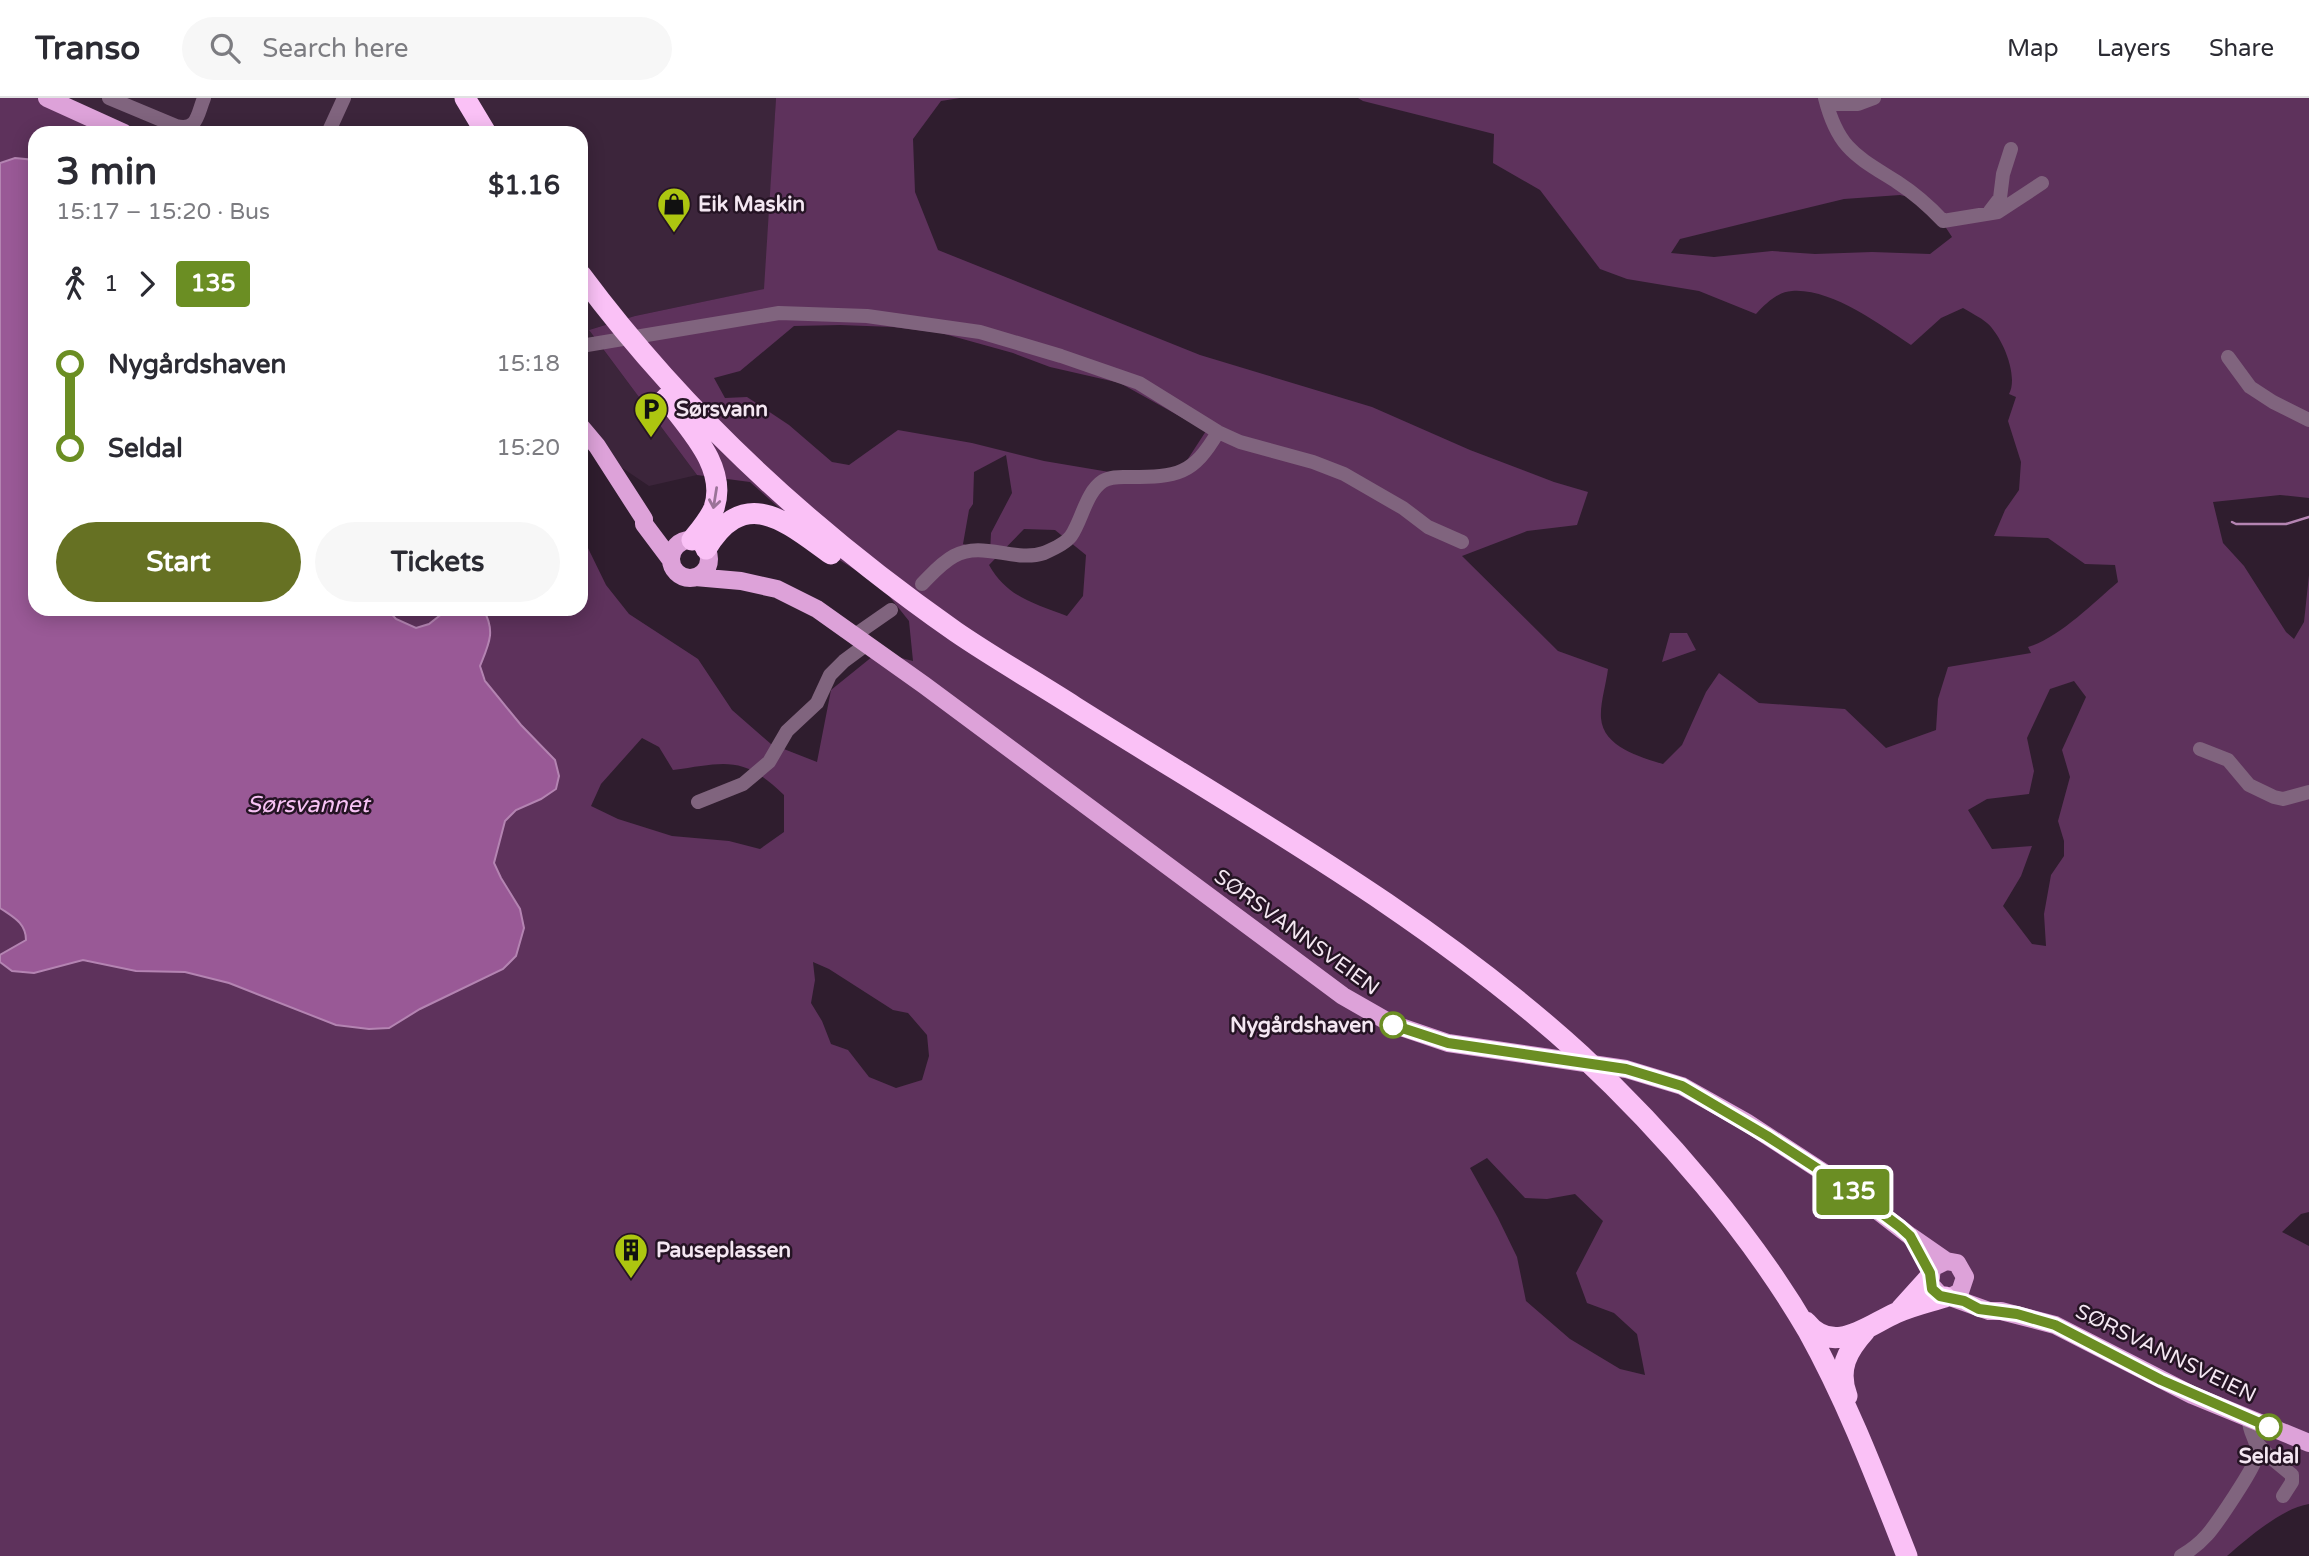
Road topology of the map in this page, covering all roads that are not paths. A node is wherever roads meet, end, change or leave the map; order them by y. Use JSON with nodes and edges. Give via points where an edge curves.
{"nodes":[{"id":1,"x":47,"y":98,"type":"edge"},
{"id":2,"x":109,"y":98,"type":"edge"},
{"id":3,"x":204,"y":98,"type":"edge"},
{"id":4,"x":344,"y":98,"type":"edge"},
{"id":5,"x":454,"y":98,"type":"edge"},
{"id":6,"x":465,"y":98,"type":"edge"},
{"id":7,"x":1874,"y":98,"type":"edge"},
{"id":8,"x":1826,"y":101,"type":"edge"},
{"id":9,"x":82,"y":105,"type":"edge"},
{"id":10,"x":114,"y":126,"type":"edge"},
{"id":11,"x":180,"y":126,"type":"edge"},
{"id":12,"x":192,"y":126,"type":"edge"},
{"id":13,"x":331,"y":126,"type":"edge"},
{"id":14,"x":471,"y":126,"type":"edge"},
{"id":15,"x":482,"y":126,"type":"edge"},
{"id":16,"x":2011,"y":149,"type":"dead end"},
{"id":17,"x":2042,"y":183,"type":"dead end"},
{"id":18,"x":1986,"y":214,"type":"junction"},
{"id":19,"x":588,"y":287,"type":"edge"},
{"id":20,"x":588,"y":298,"type":"edge"},
{"id":21,"x":603,"y":313,"type":"junction"},
{"id":22,"x":588,"y":345,"type":"edge"},
{"id":23,"x":2228,"y":357,"type":"dead end"},
{"id":24,"x":654,"y":374,"type":"junction"},
{"id":25,"x":2309,"y":420,"type":"edge"},
{"id":26,"x":1218,"y":432,"type":"junction"},
{"id":27,"x":588,"y":435,"type":"edge"},
{"id":28,"x":644,"y":519,"type":"junction"},
{"id":29,"x":1462,"y":542,"type":"dead end"},
{"id":30,"x":698,"y":546,"type":"junction"},
{"id":31,"x":671,"y":560,"type":"junction"},
{"id":32,"x":860,"y":574,"type":"junction"},
{"id":33,"x":695,"y":577,"type":"junction"},
{"id":34,"x":741,"y":581,"type":"junction"},
{"id":35,"x":922,"y":584,"type":"dead end"},
{"id":36,"x":891,"y":610,"type":"dead end"},
{"id":37,"x":861,"y":640,"type":"junction"},
{"id":38,"x":2200,"y":749,"type":"dead end"},
{"id":39,"x":2309,"y":792,"type":"edge"},
{"id":40,"x":698,"y":802,"type":"dead end"},
{"id":41,"x":1910,"y":1236,"type":"junction"},
{"id":42,"x":1946,"y":1261,"type":"junction"},
{"id":43,"x":1772,"y":1275,"type":"junction"},
{"id":44,"x":1929,"y":1276,"type":"junction"},
{"id":45,"x":1965,"y":1277,"type":"junction"},
{"id":46,"x":1947,"y":1297,"type":"junction"},
{"id":47,"x":2001,"y":1311,"type":"junction"},
{"id":48,"x":1896,"y":1312,"type":"junction"},
{"id":49,"x":1867,"y":1329,"type":"junction"},
{"id":50,"x":2249,"y":1418,"type":"junction"},
{"id":51,"x":1861,"y":1438,"type":"junction"},
{"id":52,"x":2255,"y":1441,"type":"junction"},
{"id":53,"x":2309,"y":1443,"type":"edge"},
{"id":54,"x":2283,"y":1496,"type":"dead end"},
{"id":55,"x":1895,"y":1556,"type":"edge"},
{"id":56,"x":1907,"y":1556,"type":"edge"},
{"id":57,"x":2182,"y":1556,"type":"edge"}],
"edges":[{"from":1,"to":9,"type":"main road"},
{"from":2,"to":11,"type":"street"},
{"from":3,"to":12,"type":"street"},
{"from":4,"to":13,"type":"street"},
{"from":5,"to":14,"type":"highway"},
{"from":6,"to":15,"type":"highway"},
{"from":7,"to":8,"type":"street","via":[[1858,104]]},
{"from":8,"to":18,"type":"street","via":[[1843,141],[1860,160],[1899,183],[1943,221]]},
{"from":9,"to":10,"type":"main road"},
{"from":16,"to":18,"type":"street","via":[[2000,198]]},
{"from":17,"to":18,"type":"street","via":[[1998,212]]},
{"from":19,"to":21,"type":"highway"},
{"from":20,"to":21,"type":"highway"},
{"from":21,"to":24,"type":"highway"},
{"from":22,"to":26,"type":"street","via":[[779,313],[867,316],[981,332],[1062,356],[1139,383]]},
{"from":23,"to":25,"type":"street","via":[[2250,387]]},
{"from":24,"to":30,"type":"highway","one_way":true,"via":[[707,454],[713,471],[717,493]]},
{"from":24,"to":32,"type":"highway","via":[[738,468]]},
{"from":24,"to":43,"type":"highway","via":[[822,531],[960,635],[1400,911],[1491,978],[1581,1055],[1657,1131]]},
{"from":26,"to":29,"type":"street","via":[[1344,474],[1428,527]]},
{"from":26,"to":35,"type":"street","via":[[1202,455],[1180,473],[1104,480],[1071,536],[1053,548],[1030,556],[965,552],[943,563]]},
{"from":27,"to":28,"type":"main road","name":"SØRSVANNSVEIEN"},
{"from":28,"to":30,"type":"main road","name":"SØRSVANNSVEIEN","via":[[663,533]]},
{"from":28,"to":31,"type":"main road","name":"SØRSVANNSVEIEN"},
{"from":30,"to":31,"type":"main road","via":[[674,548]]},
{"from":30,"to":32,"type":"highway","via":[[737,517],[766,514],[783,520]]},
{"from":30,"to":33,"type":"main road","via":[[705,571]]},
{"from":30,"to":34,"type":"main road","name":"SØRSVANNSVEIEN"},
{"from":31,"to":33,"type":"main road","via":[[679,574]]},
{"from":32,"to":55,"type":"highway","via":[[950,639],[1389,915],[1482,982],[1569,1054],[1646,1132],[1733,1236],[1767,1286],[1848,1438]]},
{"from":33,"to":34,"type":"main road","name":"SØRSVANNSVEIEN"},
{"from":34,"to":37,"type":"main road","name":"SØRSVANNSVEIEN","via":[[788,593]]},
{"from":36,"to":37,"type":"street"},
{"from":37,"to":40,"type":"street","via":[[830,676],[817,703],[787,731],[769,762],[743,784]]},
{"from":37,"to":41,"type":"main road","name":"SØRSVANNSVEIEN","via":[[1343,996],[1392,1024],[1448,1043],[1626,1069],[1682,1086],[1852,1191]]},
{"from":38,"to":39,"type":"street","via":[[2228,760],[2249,785],[2274,797]]},
{"from":41,"to":42,"type":"main road","name":"SØRSVANNSVEIEN"},
{"from":41,"to":44,"type":"main road","name":"SØRSVANNSVEIEN"},
{"from":42,"to":44,"type":"main road","via":[[1936,1264]]},
{"from":42,"to":45,"type":"main road","via":[[1956,1263]]},
{"from":43,"to":49,"type":"highway","via":[[1813,1331],[1826,1337],[1845,1337]]},
{"from":43,"to":51,"type":"highway","via":[[1808,1333]]},
{"from":44,"to":46,"type":"main road","via":[[1932,1289]]},
{"from":44,"to":48,"type":"highway"},
{"from":45,"to":46,"type":"main road","via":[[1960,1292]]},
{"from":45,"to":47,"type":"main road","name":"SØRSVANNSVEIEN","via":[[1977,1296]]},
{"from":46,"to":47,"type":"main road","name":"SØRSVANNSVEIEN"},
{"from":46,"to":48,"type":"highway"},
{"from":47,"to":50,"type":"main road","name":"SØRSVANNSVEIEN","via":[[2055,1325],[2161,1380]]},
{"from":48,"to":49,"type":"highway"},
{"from":49,"to":51,"type":"highway","via":[[1846,1355],[1842,1375]]},
{"from":50,"to":52,"type":"street"},
{"from":50,"to":53,"type":"main road","name":"SØRSVANNSVEIEN"},
{"from":51,"to":56,"type":"highway"},
{"from":52,"to":54,"type":"street","via":[[2292,1475]]},
{"from":52,"to":57,"type":"street","via":[[2257,1457],[2249,1474],[2210,1532]]}]}
